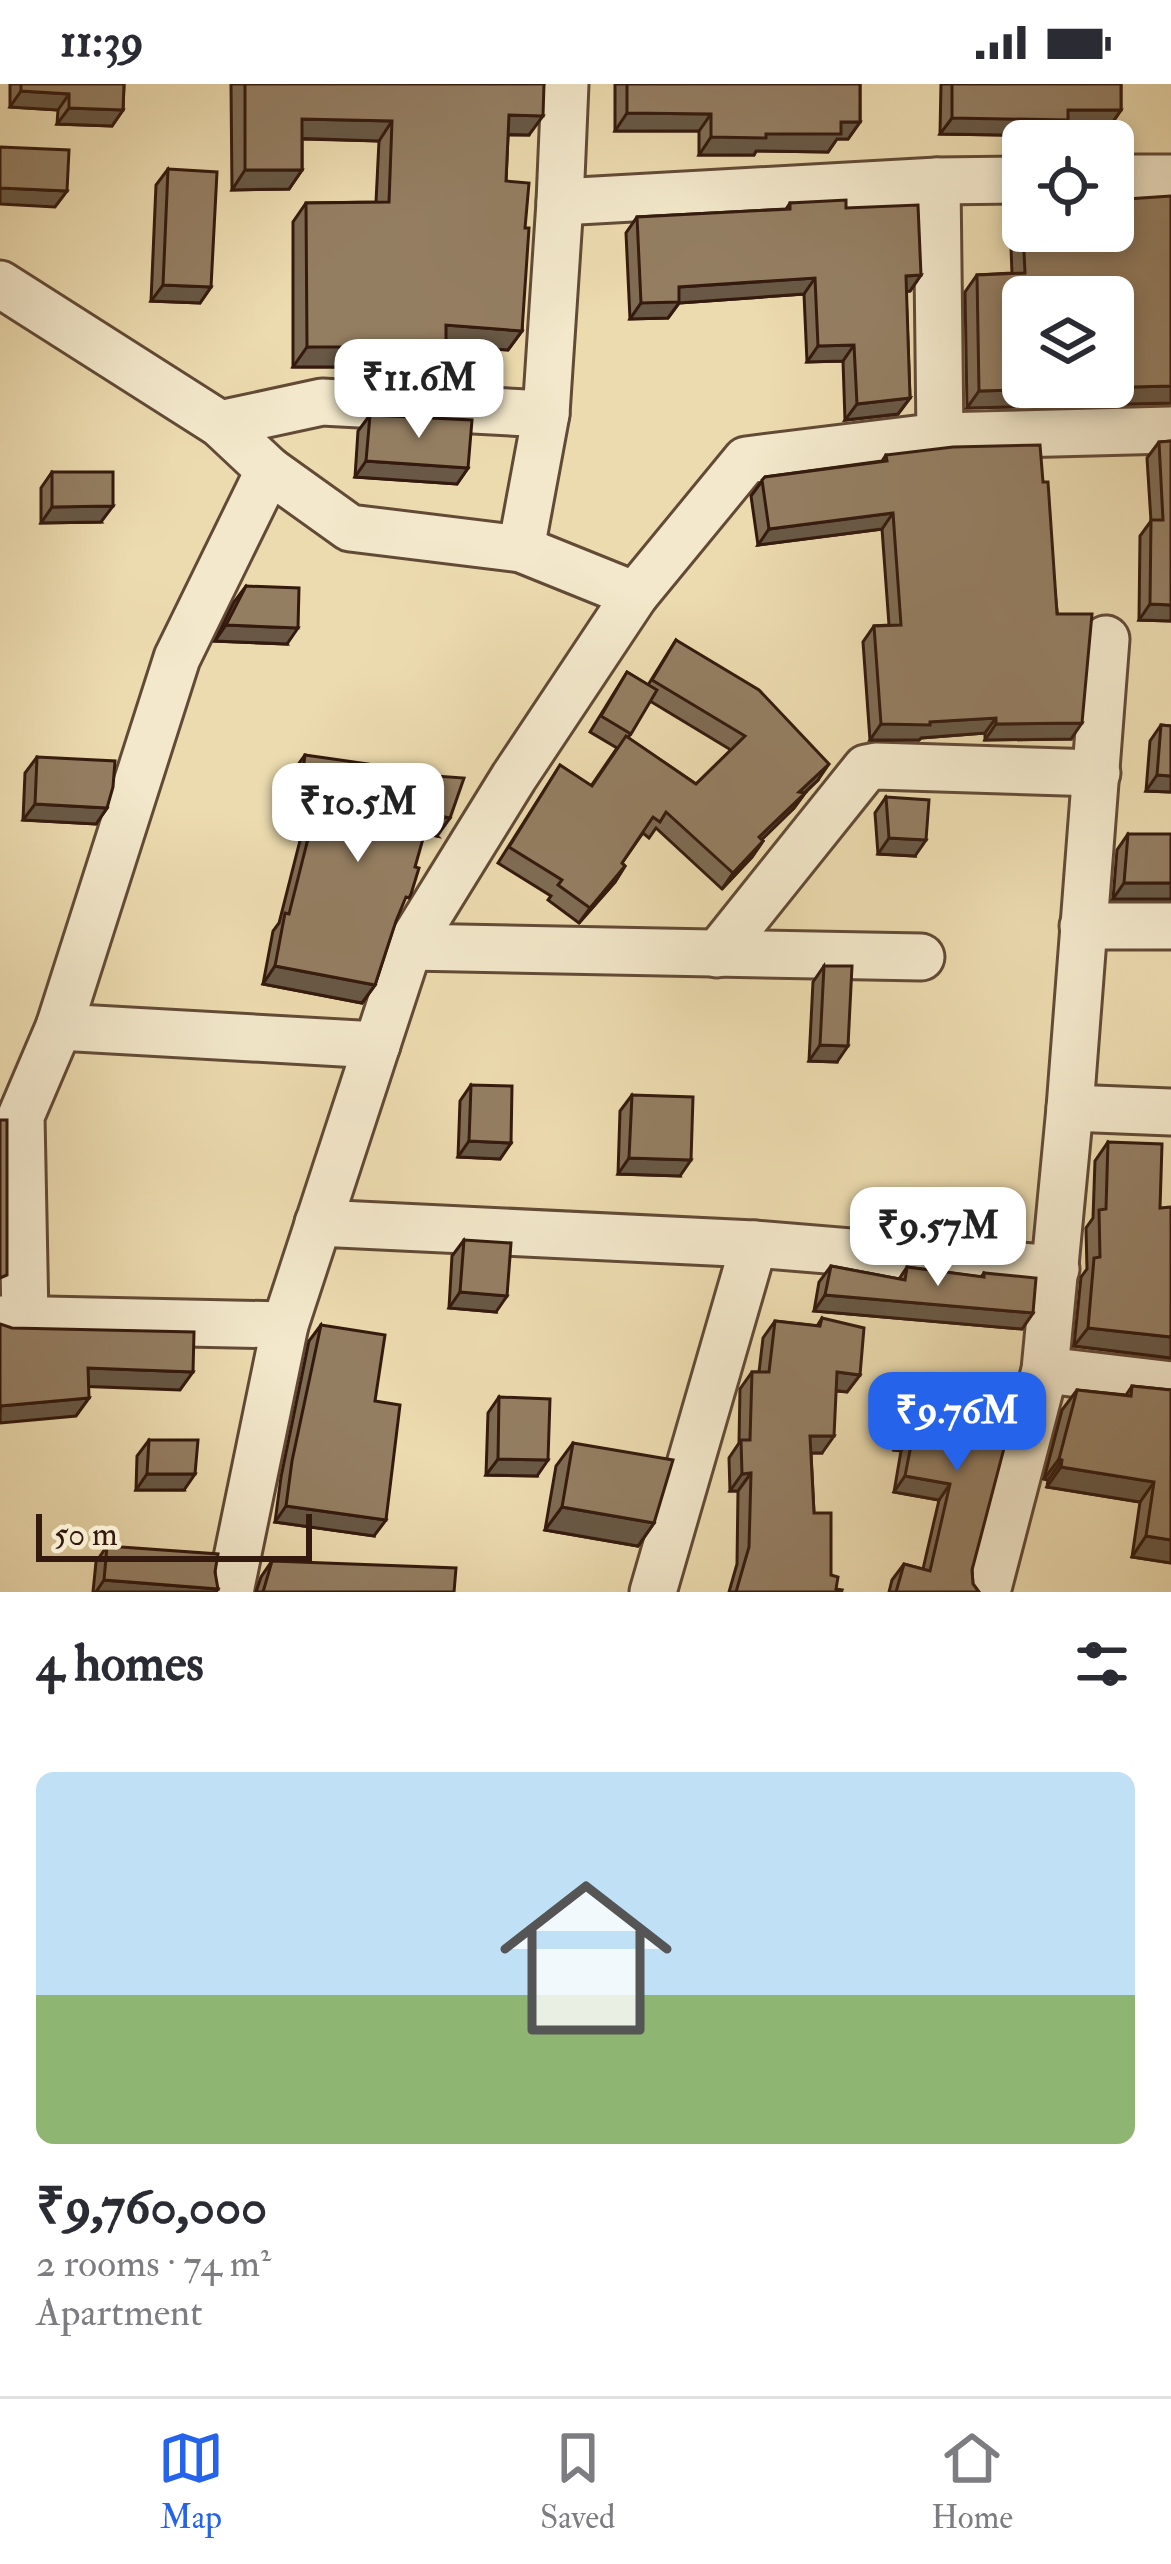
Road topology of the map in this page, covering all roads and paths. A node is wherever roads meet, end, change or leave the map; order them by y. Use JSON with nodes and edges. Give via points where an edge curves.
{"nodes":[{"id":1,"x":565,"y":84,"type":"edge"},
{"id":2,"x":1134,"y":178,"type":"edge"},
{"id":3,"x":1171,"y":178,"type":"edge"},
{"id":4,"x":1002,"y":180,"type":"edge"},
{"id":5,"x":937,"y":181,"type":"junction"},
{"id":6,"x":560,"y":202,"type":"junction"},
{"id":7,"x":0,"y":284,"type":"edge"},
{"id":8,"x":546,"y":414,"type":"junction"},
{"id":9,"x":220,"y":424,"type":"junction"},
{"id":10,"x":1171,"y":430,"type":"edge"},
{"id":11,"x":940,"y":436,"type":"junction"},
{"id":12,"x":268,"y":470,"type":"junction"},
{"id":13,"x":521,"y":549,"type":"junction"},
{"id":14,"x":635,"y":595,"type":"junction"},
{"id":15,"x":1106,"y":639,"type":"dead end"},
{"id":16,"x":1097,"y":773,"type":"junction"},
{"id":17,"x":1083,"y":926,"type":"junction"},
{"id":18,"x":1171,"y":926,"type":"edge"},
{"id":19,"x":409,"y":947,"type":"junction"},
{"id":20,"x":717,"y":955,"type":"junction"},
{"id":21,"x":921,"y":957,"type":"dead end"},
{"id":22,"x":59,"y":1027,"type":"junction"},
{"id":23,"x":376,"y":1045,"type":"junction"},
{"id":24,"x":1070,"y":1108,"type":"junction"},
{"id":25,"x":1171,"y":1112,"type":"edge"},
{"id":26,"x":318,"y":1223,"type":"junction"},
{"id":27,"x":754,"y":1244,"type":"junction"},
{"id":28,"x":1056,"y":1269,"type":"junction"},
{"id":29,"x":12,"y":1318,"type":"edge"},
{"id":30,"x":285,"y":1325,"type":"junction"},
{"id":31,"x":1046,"y":1370,"type":"junction"},
{"id":32,"x":1171,"y":1384,"type":"edge"},
{"id":33,"x":230,"y":1592,"type":"edge"},
{"id":34,"x":653,"y":1592,"type":"edge"},
{"id":35,"x":987,"y":1592,"type":"edge"}],
"edges":[{"from":1,"to":6,"type":"street"},
{"from":2,"to":3,"type":"street"},
{"from":4,"to":5,"type":"street"},
{"from":5,"to":6,"type":"street"},
{"from":5,"to":11,"type":"street"},
{"from":6,"to":8,"type":"street"},
{"from":7,"to":9,"type":"street"},
{"from":8,"to":9,"type":"street","via":[[322,402]]},
{"from":8,"to":13,"type":"street"},
{"from":9,"to":12,"type":"street"},
{"from":10,"to":11,"type":"street"},
{"from":11,"to":14,"type":"street","via":[[746,460]]},
{"from":12,"to":13,"type":"street","via":[[350,528]]},
{"from":12,"to":22,"type":"street","via":[[177,658]]},
{"from":13,"to":14,"type":"street"},
{"from":14,"to":19,"type":"street"},
{"from":15,"to":16,"type":"street"},
{"from":16,"to":17,"type":"street"},
{"from":16,"to":20,"type":"street","via":[[866,768]]},
{"from":17,"to":18,"type":"street"},
{"from":17,"to":24,"type":"street"},
{"from":19,"to":20,"type":"street"},
{"from":19,"to":23,"type":"street"},
{"from":20,"to":21,"type":"street"},
{"from":22,"to":23,"type":"street"},
{"from":22,"to":29,"type":"street","via":[[21,1116]]},
{"from":23,"to":26,"type":"street"},
{"from":24,"to":25,"type":"street"},
{"from":24,"to":28,"type":"street"},
{"from":26,"to":27,"type":"street"},
{"from":26,"to":30,"type":"street"},
{"from":27,"to":28,"type":"street"},
{"from":27,"to":34,"type":"street"},
{"from":28,"to":31,"type":"street"},
{"from":29,"to":30,"type":"street"},
{"from":30,"to":33,"type":"street"},
{"from":31,"to":32,"type":"street"},
{"from":31,"to":35,"type":"street"}]}
